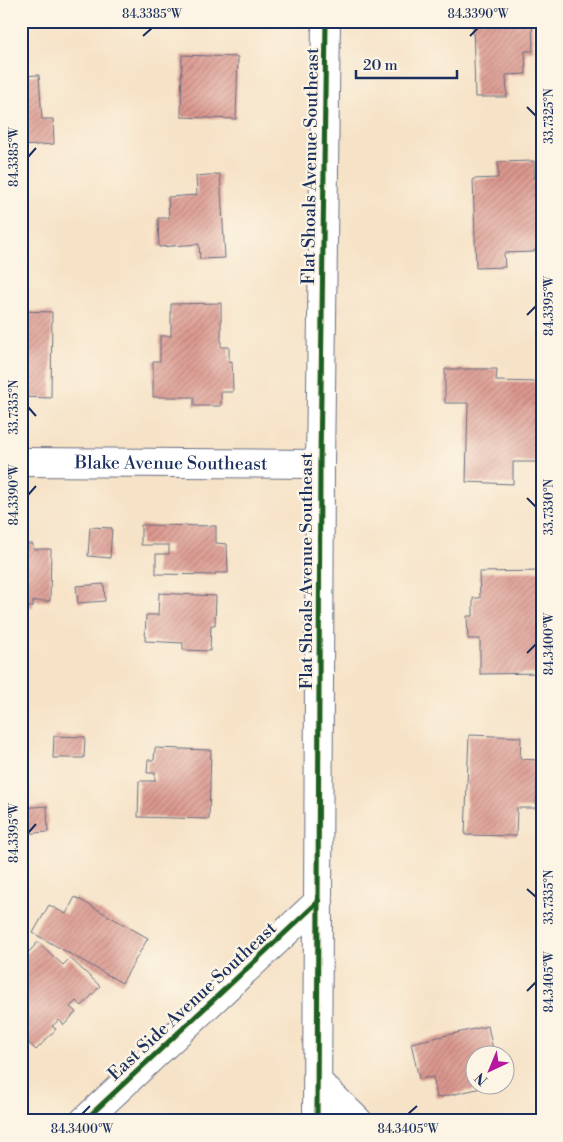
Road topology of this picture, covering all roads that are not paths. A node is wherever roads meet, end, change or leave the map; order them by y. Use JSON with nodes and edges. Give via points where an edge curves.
{"nodes":[{"id":1,"x":326,"y":21,"type":"edge"},
{"id":2,"x":21,"y":462,"type":"edge"},
{"id":3,"x":320,"y":464,"type":"junction"},
{"id":4,"x":319,"y":901,"type":"junction"},
{"id":5,"x":318,"y":1082,"type":"junction"},
{"id":6,"x":84,"y":1121,"type":"edge"},
{"id":7,"x":317,"y":1121,"type":"edge"},
{"id":8,"x":358,"y":1121,"type":"edge"}],
"edges":[{"from":1,"to":3,"type":"street","name":"Flat Shoals Avenue Southeast"},
{"from":2,"to":3,"type":"street","name":"Blake Avenue Southeast"},
{"from":3,"to":4,"type":"street","name":"Flat Shoals Avenue Southeast"},
{"from":4,"to":5,"type":"street","name":"Flat Shoals Avenue Southeast"},
{"from":4,"to":6,"type":"street","name":"East Side Avenue Southeast"},
{"from":5,"to":7,"type":"street","name":"Flat Shoals Avenue Southeast"},
{"from":5,"to":8,"type":"street"}]}
